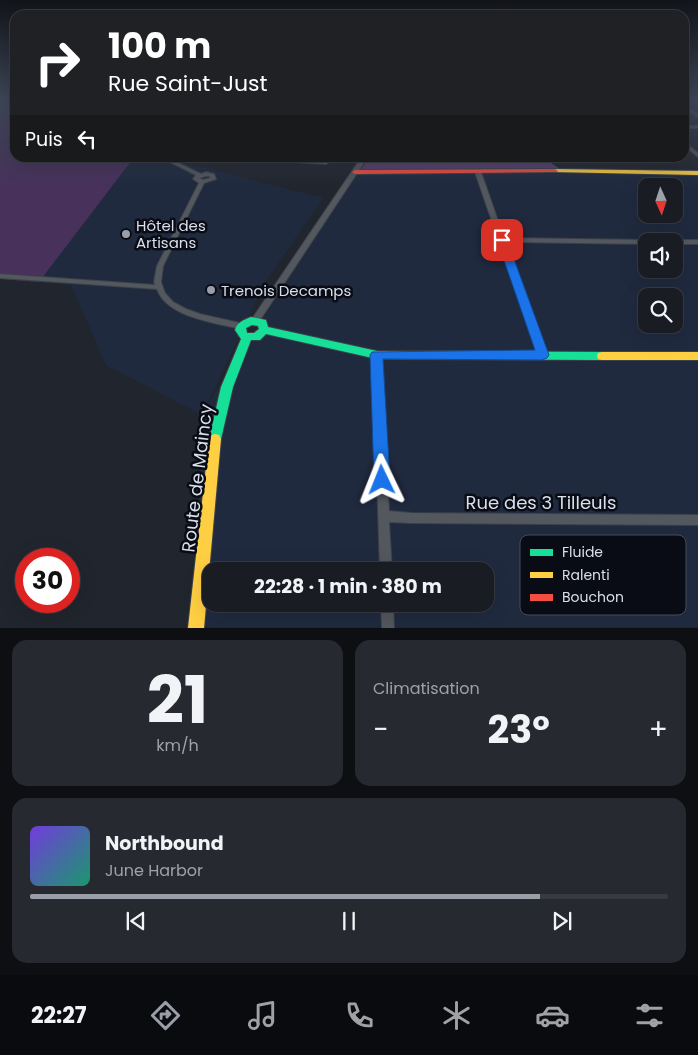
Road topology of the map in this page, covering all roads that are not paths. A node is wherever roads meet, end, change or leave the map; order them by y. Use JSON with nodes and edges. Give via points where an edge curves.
{"nodes":[{"id":1,"x":172,"y":162,"type":"edge"},
{"id":2,"x":361,"y":162,"type":"edge"},
{"id":3,"x":355,"y":172,"type":"junction"},
{"id":4,"x":478,"y":172,"type":"junction"},
{"id":5,"x":698,"y":173,"type":"edge"},
{"id":6,"x":502,"y":240,"type":"junction"},
{"id":7,"x":638,"y":242,"type":"edge"},
{"id":8,"x":683,"y":242,"type":"edge"},
{"id":9,"x":698,"y":242,"type":"edge"},
{"id":10,"x":0,"y":276,"type":"edge"},
{"id":11,"x":157,"y":287,"type":"junction"},
{"id":12,"x":255,"y":321,"type":"junction"},
{"id":13,"x":241,"y":326,"type":"junction"},
{"id":14,"x":264,"y":330,"type":"junction"},
{"id":15,"x":247,"y":337,"type":"junction"},
{"id":16,"x":377,"y":355,"type":"junction"},
{"id":17,"x":542,"y":355,"type":"junction"},
{"id":18,"x":698,"y":356,"type":"edge"},
{"id":19,"x":384,"y":516,"type":"junction"},
{"id":20,"x":698,"y":520,"type":"edge"},
{"id":21,"x":386,"y":562,"type":"edge"},
{"id":22,"x":387,"y":612,"type":"edge"},
{"id":23,"x":196,"y":628,"type":"edge"},
{"id":24,"x":388,"y":628,"type":"edge"}],
"edges":[{"from":1,"to":11,"type":"street","via":[[201,178],[160,266],[156,276]]},
{"from":2,"to":3,"type":"street"},
{"from":3,"to":4,"type":"street"},
{"from":3,"to":12,"type":"street"},
{"from":4,"to":5,"type":"street"},
{"from":4,"to":6,"type":"street"},
{"from":6,"to":7,"type":"street"},
{"from":6,"to":17,"type":"street"},
{"from":8,"to":9,"type":"street"},
{"from":10,"to":11,"type":"street"},
{"from":11,"to":13,"type":"street","via":[[166,301],[191,314]]},
{"from":12,"to":13,"type":"street"},
{"from":12,"to":14,"type":"street","via":[[262,323]]},
{"from":13,"to":15,"type":"street","via":[[241,334]]},
{"from":14,"to":15,"type":"street","via":[[258,336]]},
{"from":14,"to":16,"type":"street"},
{"from":15,"to":23,"type":"street","name":"Route de Maincy","via":[[232,368],[214,444]]},
{"from":16,"to":17,"type":"street"},
{"from":16,"to":19,"type":"street"},
{"from":17,"to":18,"type":"street"},
{"from":19,"to":20,"type":"street","name":"Rue des 3 Tilleuls"},
{"from":19,"to":21,"type":"street"},
{"from":22,"to":24,"type":"street"}]}
